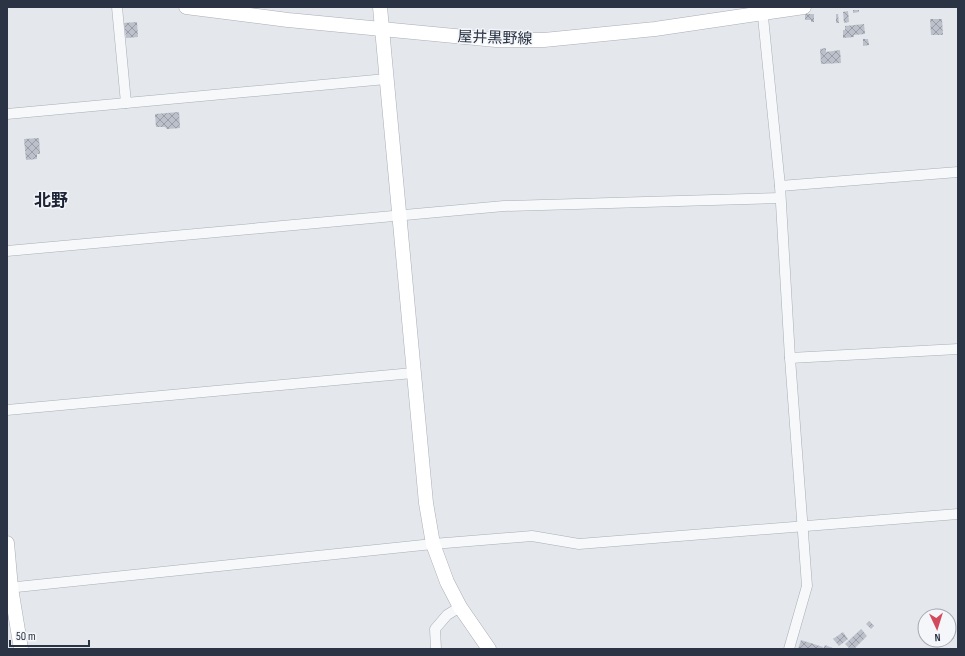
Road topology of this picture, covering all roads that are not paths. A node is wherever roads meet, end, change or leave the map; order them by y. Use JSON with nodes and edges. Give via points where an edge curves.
{"nodes":[{"id":1,"x":117,"y":7,"type":"edge"},
{"id":2,"x":186,"y":7,"type":"edge"},
{"id":3,"x":380,"y":7,"type":"edge"},
{"id":4,"x":804,"y":7,"type":"edge"},
{"id":5,"x":762,"y":10,"type":"edge"},
{"id":6,"x":382,"y":30,"type":"junction"},
{"id":7,"x":386,"y":79,"type":"junction"},
{"id":8,"x":126,"y":103,"type":"junction"},
{"id":9,"x":7,"y":114,"type":"edge"},
{"id":10,"x":958,"y":172,"type":"edge"},
{"id":11,"x":780,"y":186,"type":"junction"},
{"id":12,"x":780,"y":198,"type":"junction"},
{"id":13,"x":398,"y":215,"type":"junction"},
{"id":14,"x":7,"y":251,"type":"edge"},
{"id":15,"x":958,"y":349,"type":"edge"},
{"id":16,"x":790,"y":358,"type":"junction"},
{"id":17,"x":413,"y":373,"type":"junction"},
{"id":18,"x":7,"y":410,"type":"edge"},
{"id":19,"x":958,"y":514,"type":"edge"},
{"id":20,"x":802,"y":526,"type":"junction"},
{"id":21,"x":7,"y":543,"type":"edge"},
{"id":22,"x":434,"y":544,"type":"junction"},
{"id":23,"x":9,"y":588,"type":"edge"},
{"id":24,"x":460,"y":607,"type":"junction"},
{"id":25,"x":21,"y":649,"type":"edge"},
{"id":26,"x":436,"y":649,"type":"edge"},
{"id":27,"x":489,"y":649,"type":"edge"},
{"id":28,"x":789,"y":649,"type":"edge"}],
"edges":[{"from":1,"to":8,"type":"street"},
{"from":2,"to":6,"type":"main road","name":"屋井黒野線"},
{"from":3,"to":6,"type":"main road"},
{"from":4,"to":5,"type":"main road","name":"屋井黒野線"},
{"from":5,"to":6,"type":"main road","name":"屋井黒野線","via":[[655,29],[544,40],[496,40]]},
{"from":5,"to":11,"type":"street"},
{"from":6,"to":7,"type":"main road"},
{"from":7,"to":8,"type":"street"},
{"from":7,"to":13,"type":"main road"},
{"from":8,"to":9,"type":"street"},
{"from":10,"to":11,"type":"street"},
{"from":11,"to":12,"type":"street"},
{"from":12,"to":13,"type":"street","via":[[504,206]]},
{"from":12,"to":16,"type":"street"},
{"from":13,"to":14,"type":"street"},
{"from":13,"to":17,"type":"main road"},
{"from":15,"to":16,"type":"street"},
{"from":16,"to":20,"type":"street"},
{"from":17,"to":18,"type":"street"},
{"from":17,"to":22,"type":"main road","via":[[426,503]]},
{"from":19,"to":20,"type":"street"},
{"from":20,"to":22,"type":"street","via":[[579,544],[532,536]]},
{"from":20,"to":28,"type":"street","via":[[806,586]]},
{"from":21,"to":23,"type":"main road"},
{"from":22,"to":23,"type":"street"},
{"from":22,"to":24,"type":"main road","via":[[447,582]]},
{"from":23,"to":25,"type":"main road"},
{"from":24,"to":26,"type":"street","via":[[447,615],[434,629]]},
{"from":24,"to":27,"type":"main road"}]}
